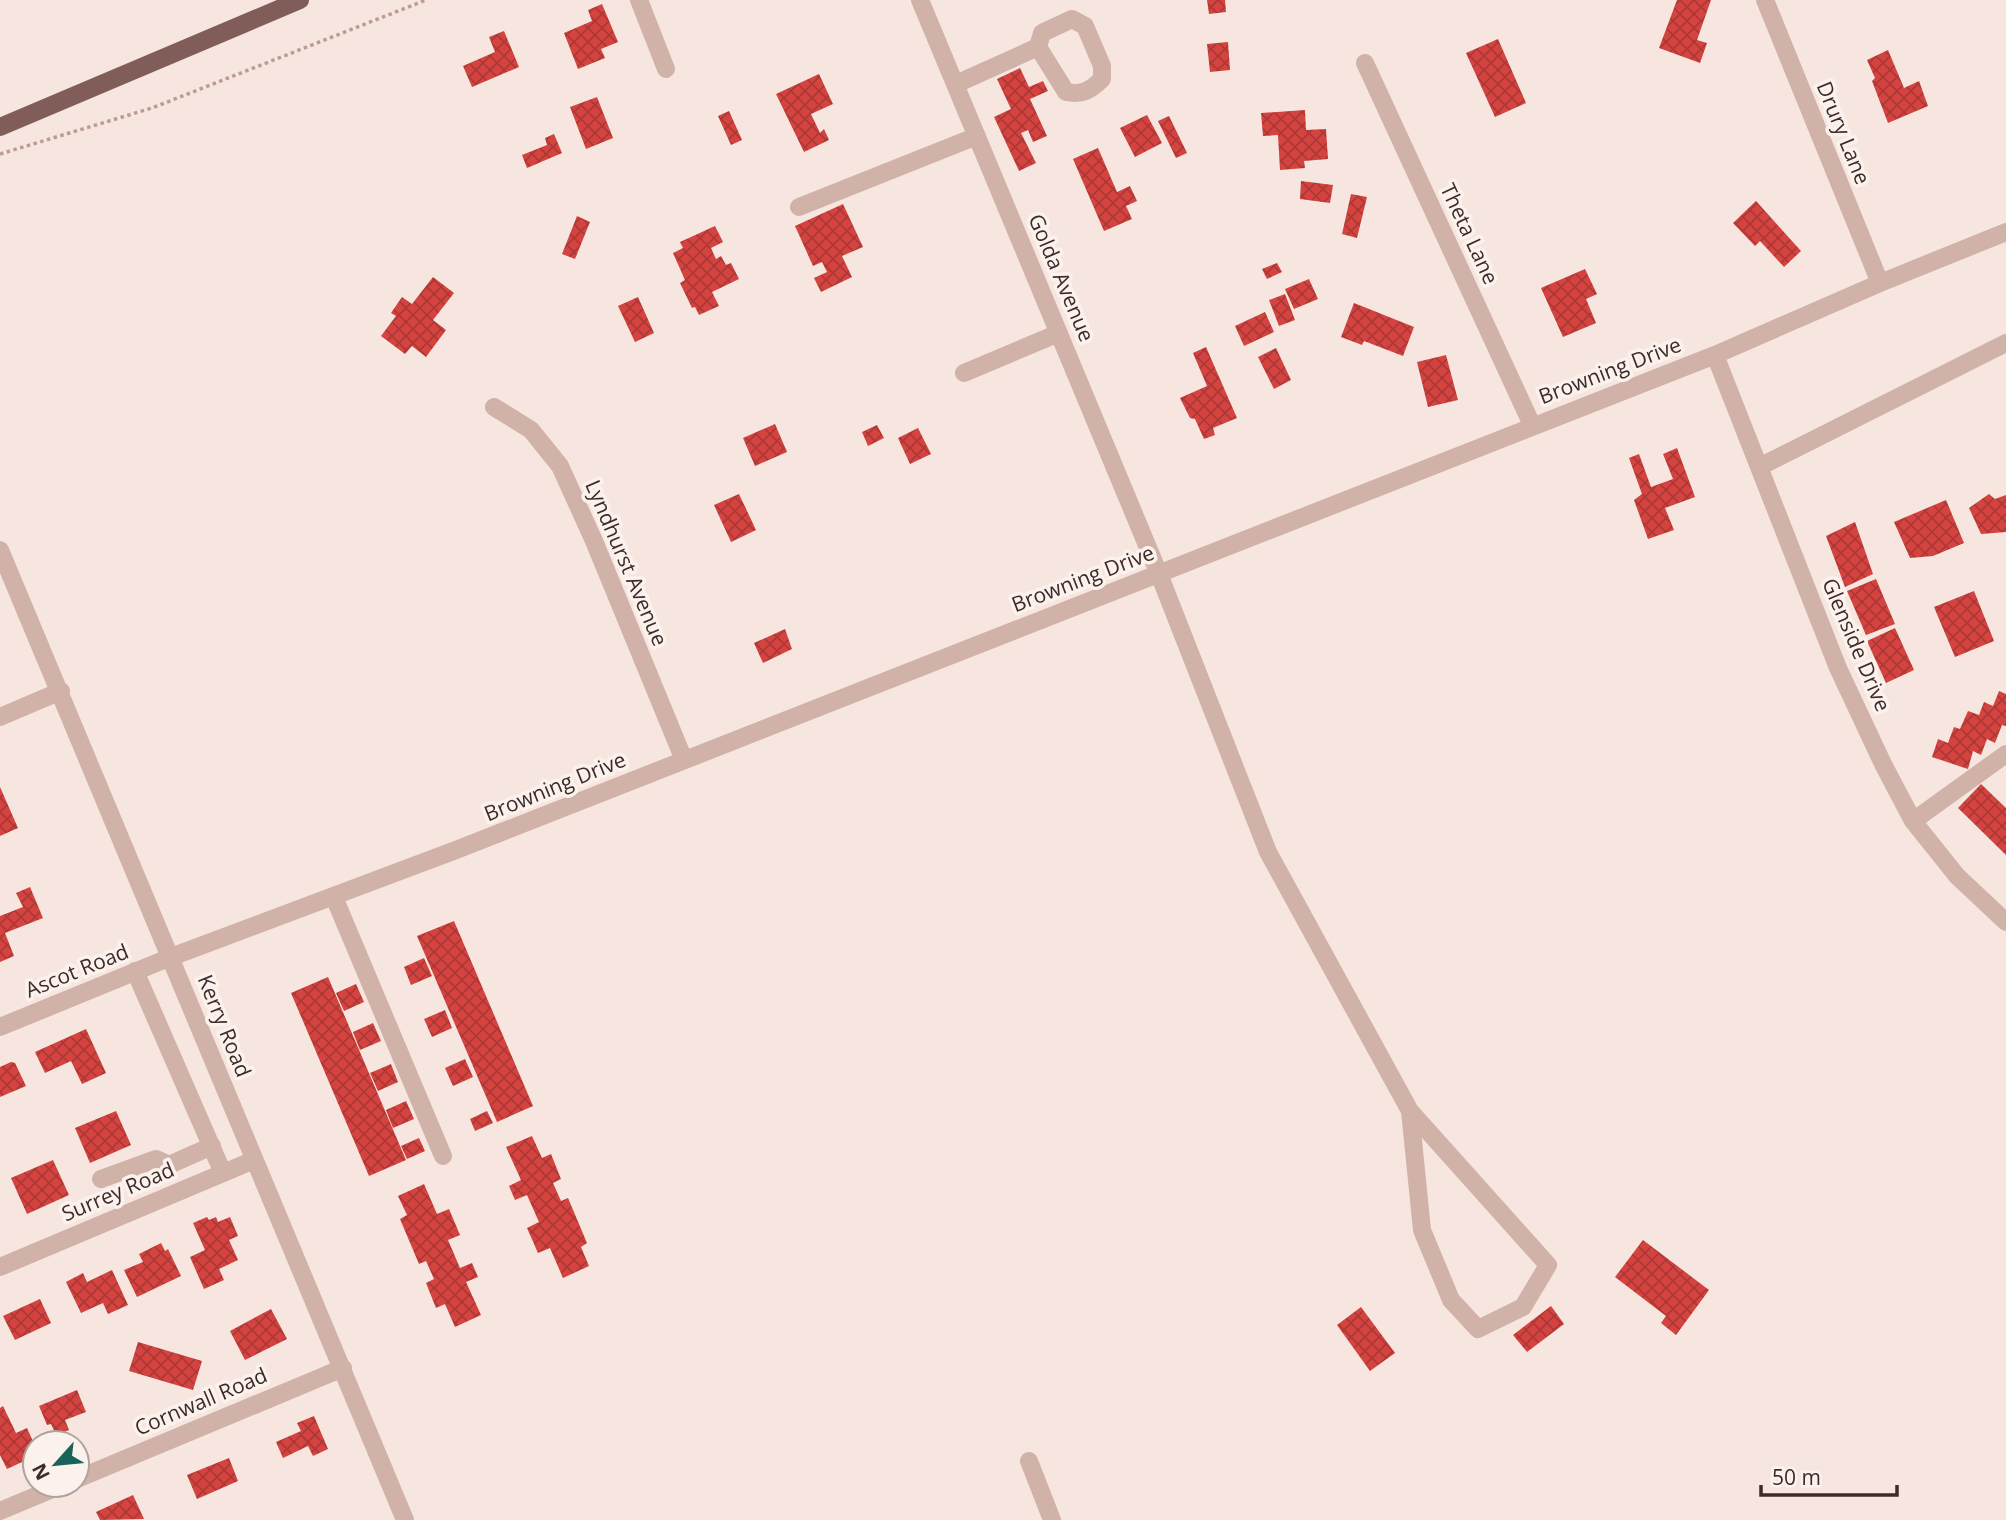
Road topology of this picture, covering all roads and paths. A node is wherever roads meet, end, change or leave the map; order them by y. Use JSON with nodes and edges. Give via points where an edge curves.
{"nodes":[{"id":1,"x":300,"y":0,"type":"edge"},
{"id":2,"x":426,"y":0,"type":"edge"},
{"id":3,"x":639,"y":0,"type":"edge"},
{"id":4,"x":920,"y":0,"type":"edge"},
{"id":5,"x":1765,"y":0,"type":"edge"},
{"id":6,"x":1038,"y":47,"type":"dead end"},
{"id":7,"x":1365,"y":63,"type":"dead end"},
{"id":8,"x":666,"y":69,"type":"dead end"},
{"id":9,"x":956,"y":84,"type":"junction"},
{"id":10,"x":0,"y":127,"type":"edge"},
{"id":11,"x":977,"y":136,"type":"junction"},
{"id":12,"x":0,"y":154,"type":"edge"},
{"id":13,"x":799,"y":207,"type":"dead end"},
{"id":14,"x":2006,"y":232,"type":"edge"},
{"id":15,"x":1880,"y":283,"type":"junction"},
{"id":16,"x":1059,"y":333,"type":"junction"},
{"id":17,"x":2006,"y":343,"type":"edge"},
{"id":18,"x":1715,"y":355,"type":"junction"},
{"id":19,"x":964,"y":373,"type":"dead end"},
{"id":20,"x":494,"y":407,"type":"dead end"},
{"id":21,"x":1532,"y":425,"type":"junction"},
{"id":22,"x":1759,"y":467,"type":"junction"},
{"id":23,"x":0,"y":550,"type":"edge"},
{"id":24,"x":1159,"y":574,"type":"junction"},
{"id":25,"x":61,"y":691,"type":"junction"},
{"id":26,"x":0,"y":717,"type":"edge"},
{"id":27,"x":2006,"y":754,"type":"edge"},
{"id":28,"x":684,"y":760,"type":"junction"},
{"id":29,"x":1913,"y":821,"type":"junction"},
{"id":30,"x":334,"y":897,"type":"junction"},
{"id":31,"x":2006,"y":922,"type":"edge"},
{"id":32,"x":171,"y":957,"type":"junction"},
{"id":33,"x":135,"y":971,"type":"junction"},
{"id":34,"x":0,"y":1027,"type":"edge"},
{"id":35,"x":1410,"y":1111,"type":"junction"},
{"id":36,"x":212,"y":1146,"type":"junction"},
{"id":37,"x":443,"y":1156,"type":"dead end"},
{"id":38,"x":254,"y":1160,"type":"junction"},
{"id":39,"x":223,"y":1173,"type":"junction"},
{"id":40,"x":101,"y":1179,"type":"dead end"},
{"id":41,"x":0,"y":1267,"type":"edge"},
{"id":42,"x":343,"y":1368,"type":"junction"},
{"id":43,"x":1030,"y":1461,"type":"dead end"},
{"id":44,"x":91,"y":1473,"type":"edge"},
{"id":45,"x":29,"y":1499,"type":"edge"},
{"id":46,"x":0,"y":1511,"type":"edge"},
{"id":47,"x":405,"y":1520,"type":"edge"},
{"id":48,"x":1052,"y":1520,"type":"edge"}],
"edges":[{"from":1,"to":10,"type":"main road"},
{"from":2,"to":12,"type":"path","via":[[152,108]]},
{"from":3,"to":8,"type":"street"},
{"from":4,"to":9,"type":"street","name":"Golda Avenue"},
{"from":5,"to":15,"type":"street","name":"Drury Lane"},
{"from":6,"to":9,"type":"street"},
{"from":7,"to":21,"type":"street","name":"Theta Lane"},
{"from":9,"to":11,"type":"street","name":"Golda Avenue"},
{"from":11,"to":13,"type":"street"},
{"from":11,"to":16,"type":"street","name":"Golda Avenue"},
{"from":14,"to":15,"type":"street","name":"Browning Drive"},
{"from":15,"to":18,"type":"street","name":"Browning Drive"},
{"from":16,"to":19,"type":"street"},
{"from":16,"to":24,"type":"street","name":"Golda Avenue"},
{"from":17,"to":22,"type":"street"},
{"from":18,"to":21,"type":"street","name":"Browning Drive"},
{"from":18,"to":22,"type":"street","name":"Glenside Drive"},
{"from":20,"to":28,"type":"street","name":"Lyndhurst Avenue","via":[[531,430],[560,466]]},
{"from":21,"to":24,"type":"street","name":"Browning Drive"},
{"from":22,"to":29,"type":"street","name":"Glenside Drive","via":[[1838,668]]},
{"from":23,"to":25,"type":"street","name":"Kerry Road"},
{"from":24,"to":28,"type":"street","name":"Browning Drive"},
{"from":24,"to":35,"type":"street","name":"Golda Avenue","via":[[1268,852]]},
{"from":25,"to":26,"type":"street"},
{"from":25,"to":32,"type":"street","name":"Kerry Road"},
{"from":27,"to":29,"type":"street"},
{"from":28,"to":30,"type":"street","name":"Browning Drive"},
{"from":29,"to":31,"type":"street","name":"Glenside Drive","via":[[1957,876]]},
{"from":30,"to":32,"type":"street","name":"Browning Drive"},
{"from":30,"to":37,"type":"street"},
{"from":32,"to":33,"type":"street","name":"Ascot Road"},
{"from":32,"to":38,"type":"street","name":"Kerry Road"},
{"from":33,"to":34,"type":"street","name":"Ascot Road"},
{"from":33,"to":36,"type":"street"},
{"from":35,"to":35,"type":"street","via":[[1548,1265],[1522,1307],[1478,1329],[1451,1300],[1422,1230]]},
{"from":36,"to":39,"type":"street"},
{"from":36,"to":40,"type":"street","via":[[169,1165],[156,1159]]},
{"from":38,"to":39,"type":"street","name":"Surrey Road"},
{"from":38,"to":42,"type":"street","name":"Kerry Road"},
{"from":39,"to":41,"type":"street","name":"Surrey Road"},
{"from":42,"to":44,"type":"street","name":"Cornwall Road"},
{"from":42,"to":47,"type":"street","name":"Kerry Road"},
{"from":43,"to":48,"type":"street"},
{"from":45,"to":46,"type":"street"}]}
